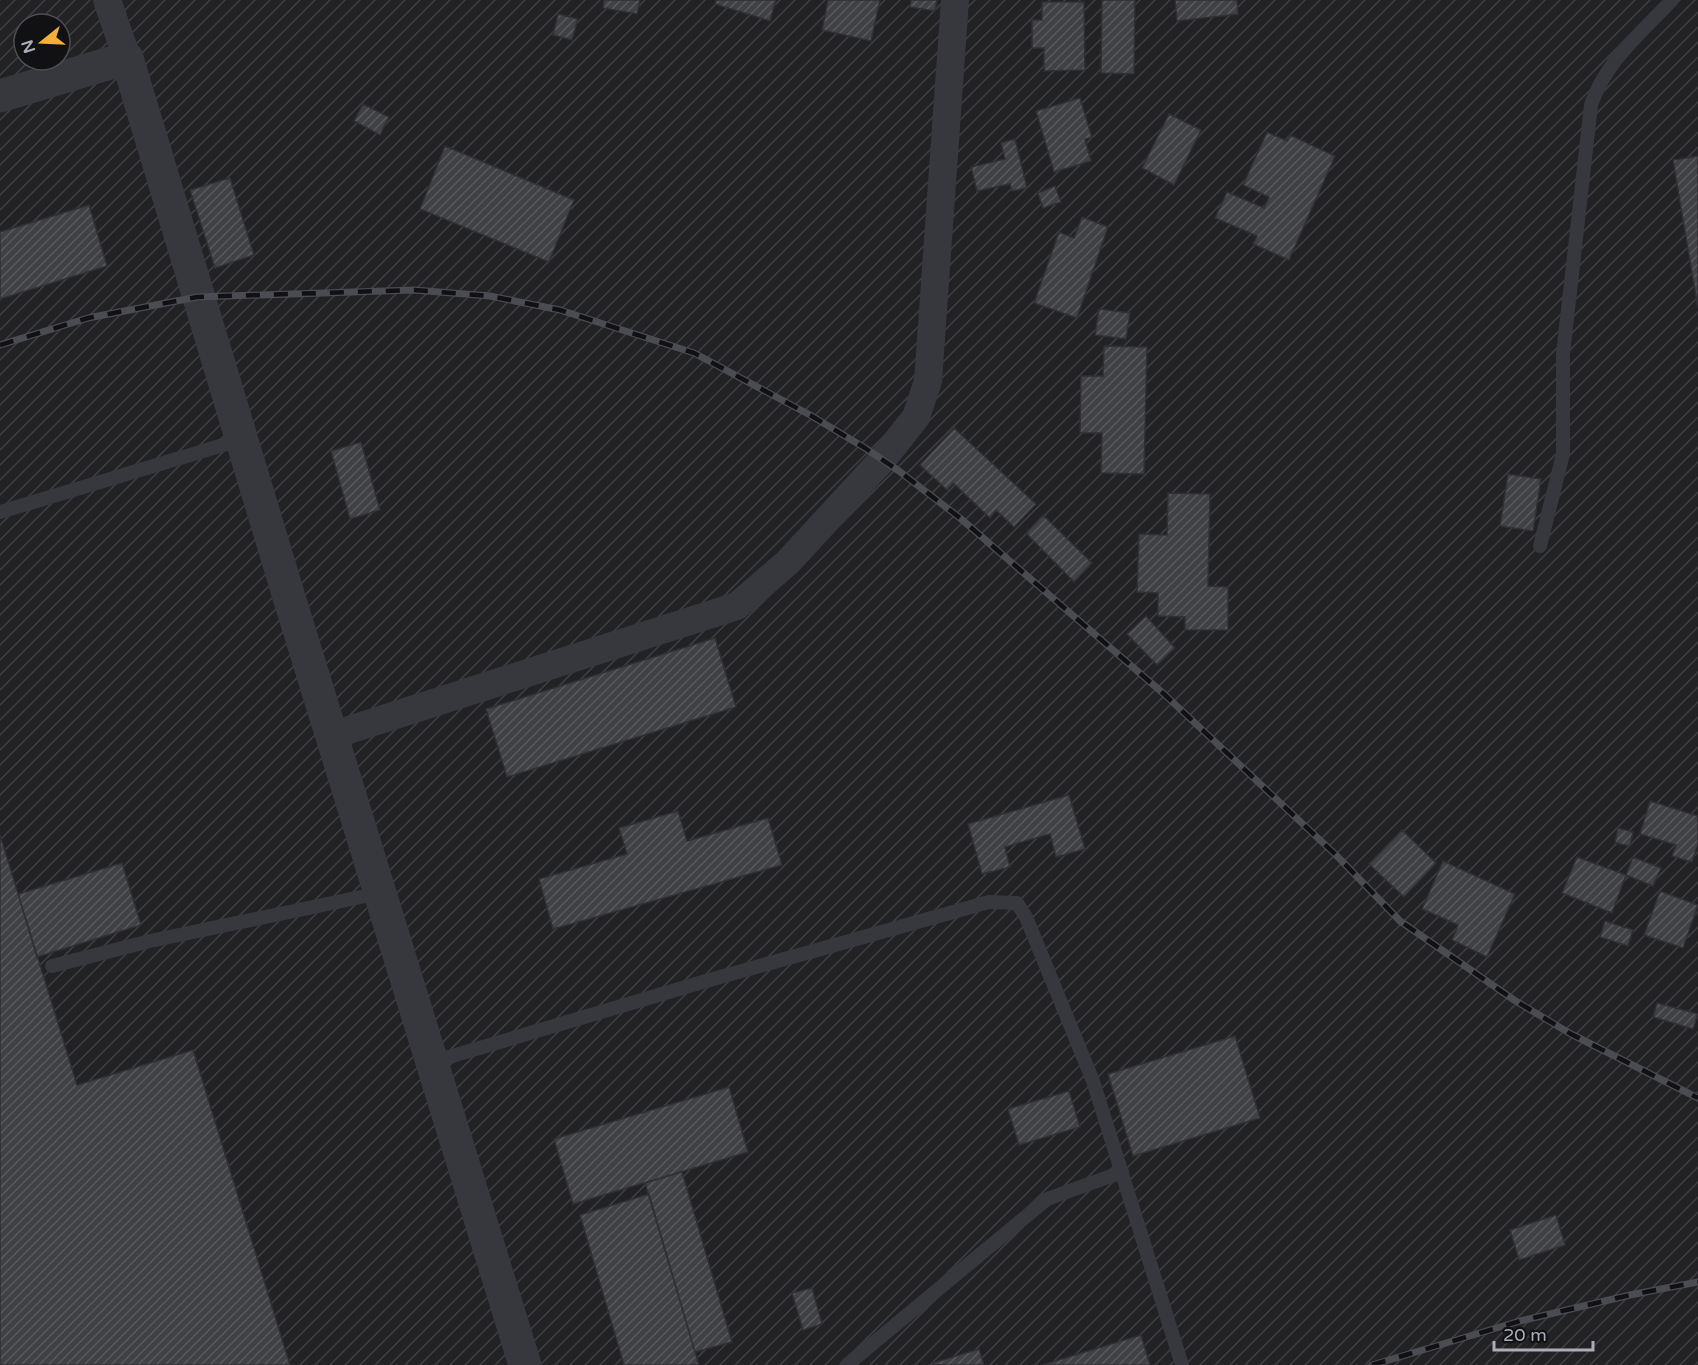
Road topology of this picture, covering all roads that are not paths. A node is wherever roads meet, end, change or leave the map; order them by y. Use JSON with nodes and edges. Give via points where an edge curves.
{"nodes":[{"id":1,"x":107,"y":0,"type":"edge"},
{"id":2,"x":956,"y":0,"type":"edge"},
{"id":3,"x":1672,"y":0,"type":"edge"},
{"id":4,"x":127,"y":58,"type":"junction"},
{"id":5,"x":0,"y":96,"type":"edge"},
{"id":6,"x":240,"y":440,"type":"junction"},
{"id":7,"x":0,"y":512,"type":"edge"},
{"id":8,"x":1540,"y":546,"type":"dead end"},
{"id":9,"x":333,"y":735,"type":"junction"},
{"id":10,"x":382,"y":893,"type":"junction"},
{"id":11,"x":52,"y":966,"type":"dead end"},
{"id":12,"x":432,"y":1062,"type":"junction"},
{"id":13,"x":1122,"y":1172,"type":"junction"},
{"id":14,"x":525,"y":1365,"type":"edge"},
{"id":15,"x":847,"y":1365,"type":"edge"},
{"id":16,"x":1182,"y":1365,"type":"edge"}],
"edges":[{"from":1,"to":4,"type":"street"},
{"from":2,"to":9,"type":"street","via":[[928,381],[916,417],[882,460],[788,562],[737,606]]},
{"from":3,"to":8,"type":"lane","via":[[1612,64],[1597,86],[1591,105],[1563,354],[1563,454]]},
{"from":4,"to":5,"type":"street"},
{"from":4,"to":6,"type":"street"},
{"from":6,"to":7,"type":"lane"},
{"from":6,"to":9,"type":"street"},
{"from":9,"to":10,"type":"street"},
{"from":10,"to":11,"type":"lane","via":[[150,941]]},
{"from":10,"to":12,"type":"street"},
{"from":12,"to":13,"type":"lane","via":[[989,902],[1017,903],[1094,1081]]},
{"from":12,"to":14,"type":"street"},
{"from":13,"to":15,"type":"lane","via":[[1047,1199]]},
{"from":13,"to":16,"type":"lane"}]}
